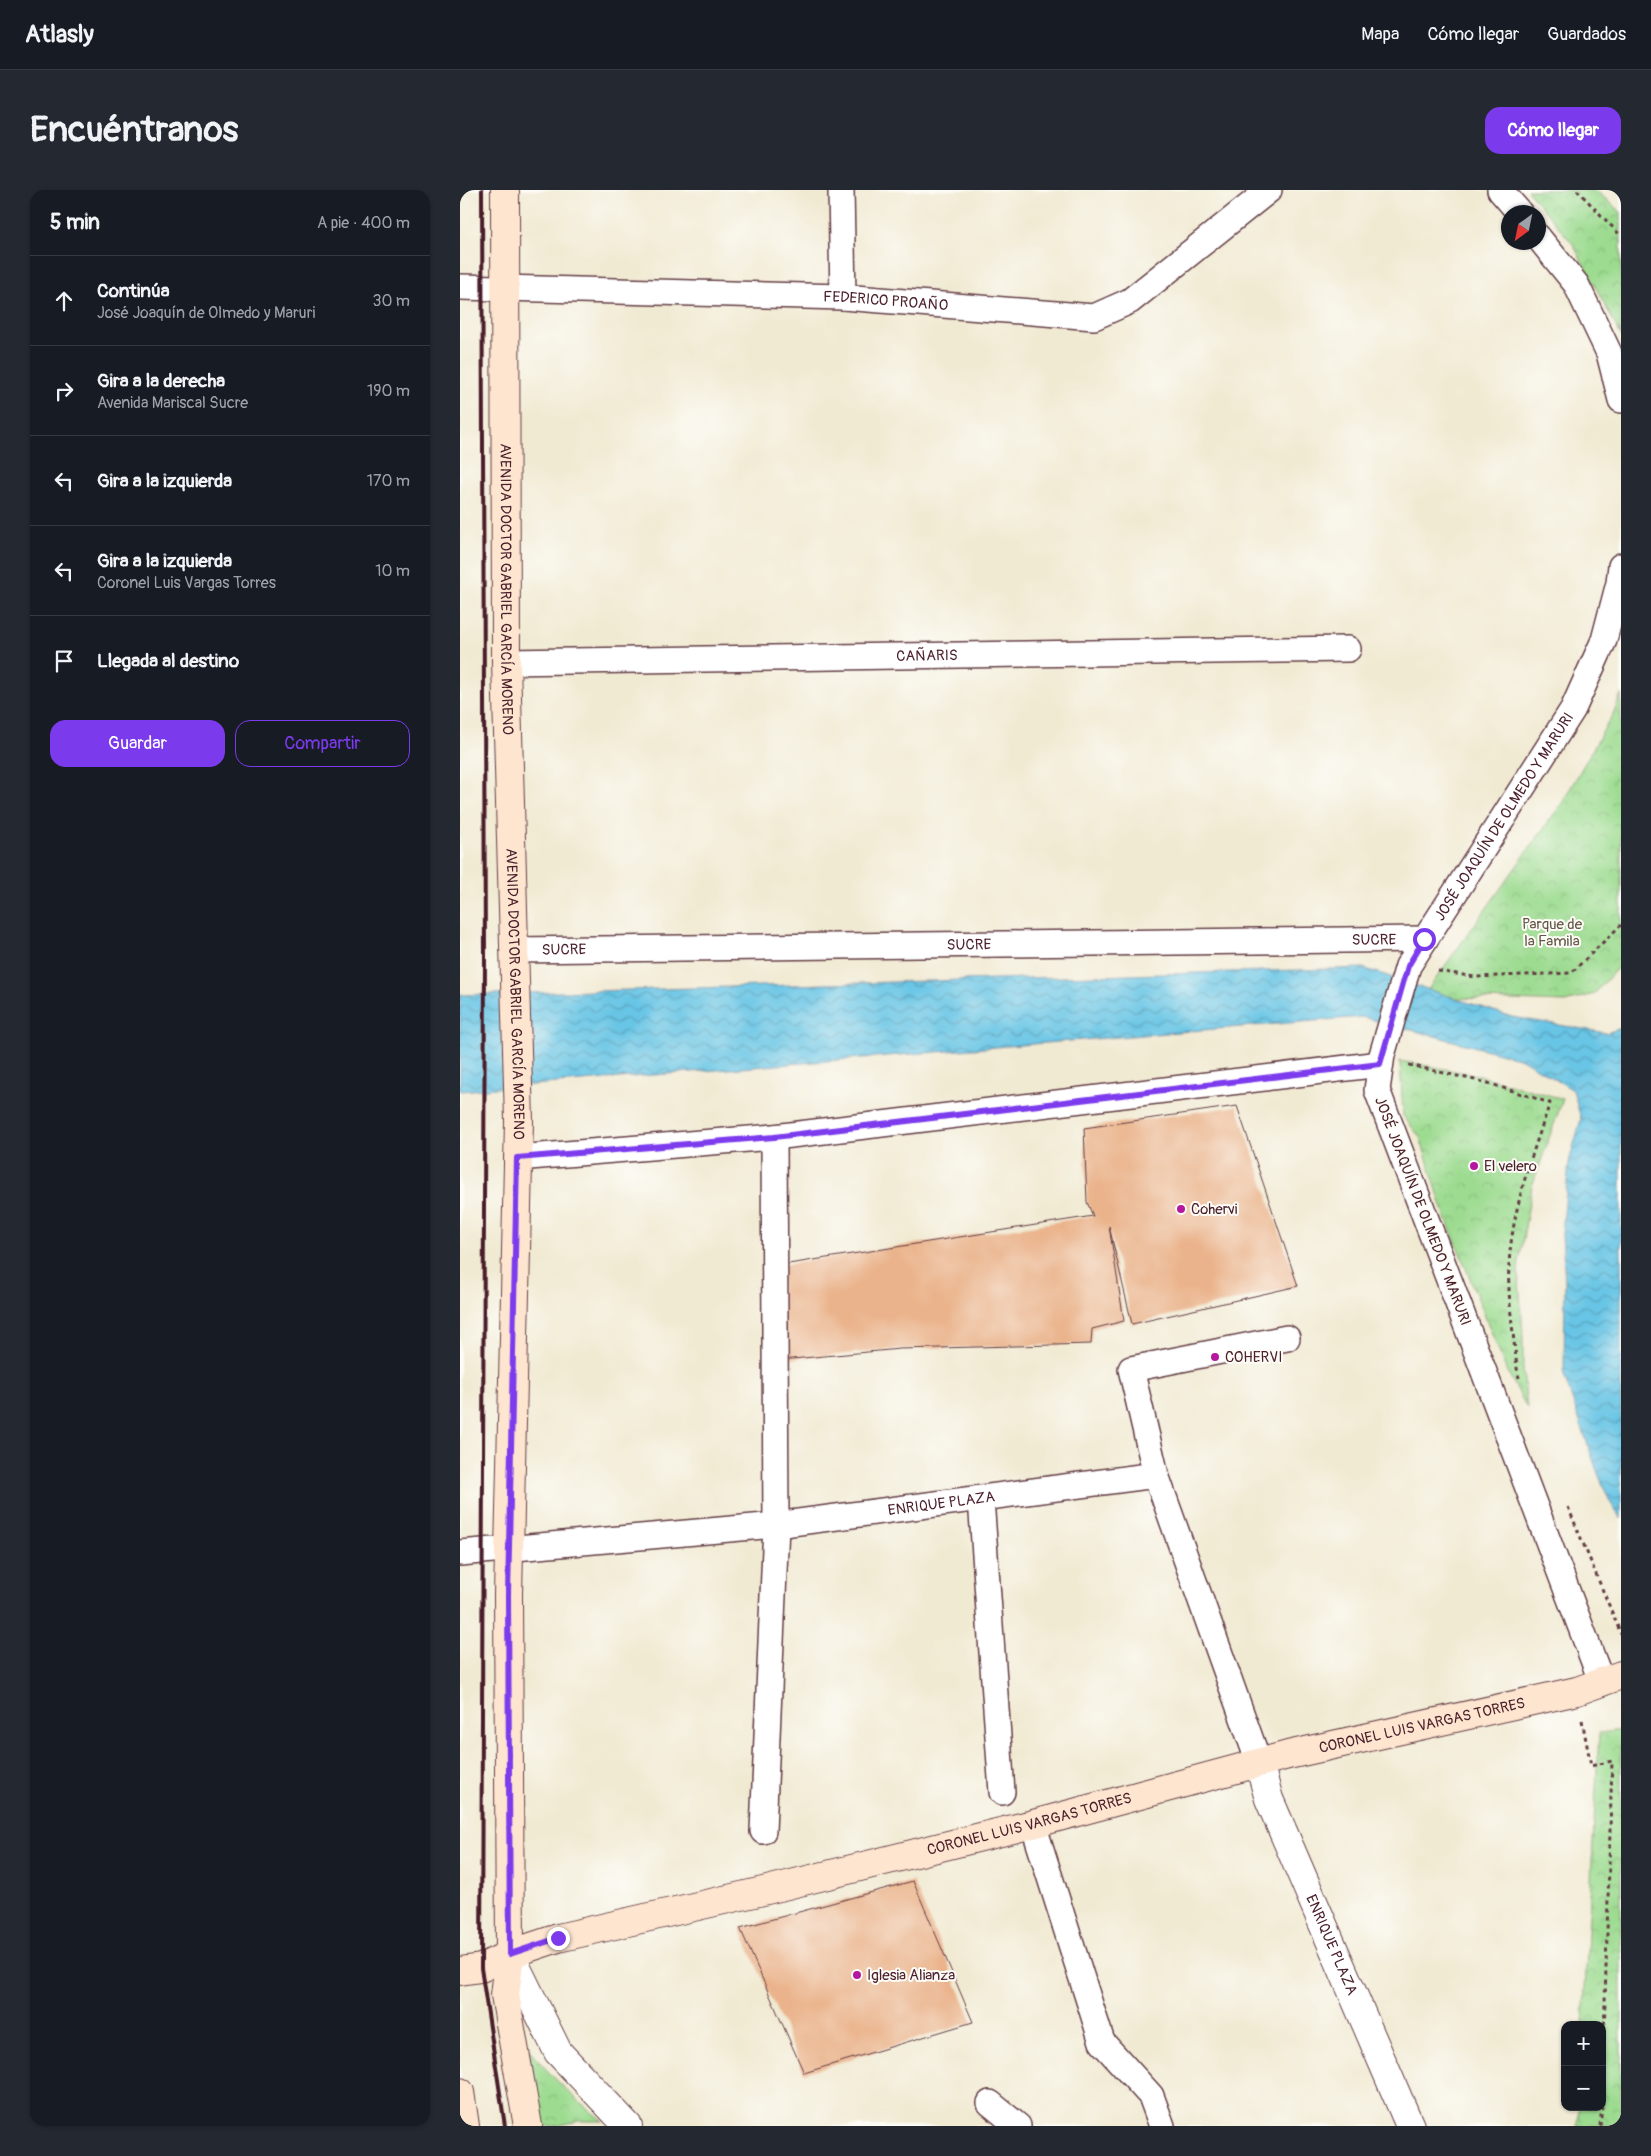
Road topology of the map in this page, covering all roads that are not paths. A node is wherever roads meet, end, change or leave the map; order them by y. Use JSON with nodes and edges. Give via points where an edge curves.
{"nodes":[{"id":1,"x":505,"y":190,"type":"edge"},
{"id":2,"x":841,"y":190,"type":"edge"},
{"id":3,"x":1269,"y":190,"type":"edge"},
{"id":4,"x":1500,"y":190,"type":"edge"},
{"id":5,"x":1513,"y":205,"type":"edge"},
{"id":6,"x":1546,"y":247,"type":"edge"},
{"id":7,"x":460,"y":287,"type":"edge"},
{"id":8,"x":505,"y":289,"type":"junction"},
{"id":9,"x":843,"y":297,"type":"junction"},
{"id":10,"x":1621,"y":400,"type":"edge"},
{"id":11,"x":1621,"y":566,"type":"edge"},
{"id":12,"x":1348,"y":649,"type":"dead end"},
{"id":13,"x":506,"y":662,"type":"junction"},
{"id":14,"x":1424,"y":939,"type":"junction"},
{"id":15,"x":514,"y":950,"type":"junction"},
{"id":16,"x":1387,"y":1060,"type":"junction"},
{"id":17,"x":774,"y":1137,"type":"junction"},
{"id":18,"x":517,"y":1158,"type":"junction"},
{"id":19,"x":1287,"y":1338,"type":"dead end"},
{"id":20,"x":1156,"y":1475,"type":"junction"},
{"id":21,"x":981,"y":1499,"type":"junction"},
{"id":22,"x":776,"y":1525,"type":"junction"},
{"id":23,"x":509,"y":1550,"type":"junction"},
{"id":24,"x":460,"y":1553,"type":"edge"},
{"id":25,"x":1605,"y":1683,"type":"edge"},
{"id":26,"x":1259,"y":1763,"type":"junction"},
{"id":27,"x":1002,"y":1792,"type":"dead end"},
{"id":28,"x":1033,"y":1824,"type":"junction"},
{"id":29,"x":763,"y":1831,"type":"dead end"},
{"id":30,"x":510,"y":1954,"type":"junction"},
{"id":31,"x":460,"y":1971,"type":"edge"},
{"id":32,"x":460,"y":2092,"type":"edge"},
{"id":33,"x":990,"y":2103,"type":"dead end"},
{"id":34,"x":465,"y":2126,"type":"edge"},
{"id":35,"x":528,"y":2126,"type":"edge"},
{"id":36,"x":628,"y":2126,"type":"edge"},
{"id":37,"x":1018,"y":2126,"type":"edge"},
{"id":38,"x":1162,"y":2126,"type":"edge"},
{"id":39,"x":1410,"y":2126,"type":"edge"}],
"edges":[{"from":1,"to":8,"type":"main road","name":"AVENIDA DOCTOR GABRIEL GARCÍA MORENO"},
{"from":2,"to":9,"type":"street"},
{"from":3,"to":9,"type":"street","name":"FEDERICO PROAÑO","via":[[1130,301],[1094,317]]},
{"from":4,"to":5,"type":"street"},
{"from":6,"to":10,"type":"street","via":[[1576,284],[1609,353]]},
{"from":7,"to":8,"type":"street","name":"FEDERICO PROAÑO"},
{"from":8,"to":9,"type":"street","name":"FEDERICO PROAÑO"},
{"from":8,"to":13,"type":"main road","name":"AVENIDA DOCTOR GABRIEL GARCÍA MORENO"},
{"from":11,"to":14,"type":"street","name":"JOSÉ JOAQUÍN DE OLMEDO Y MARURI","via":[[1604,640],[1574,708]]},
{"from":12,"to":13,"type":"street","name":"CAÑARIS"},
{"from":13,"to":15,"type":"main road","name":"AVENIDA DOCTOR GABRIEL GARCÍA MORENO"},
{"from":14,"to":15,"type":"street","name":"SUCRE"},
{"from":14,"to":16,"type":"street","name":"JOSÉ JOAQUÍN DE OLMEDO Y MARURI","via":[[1406,972]]},
{"from":15,"to":18,"type":"main road","name":"AVENIDA DOCTOR GABRIEL GARCÍA MORENO","via":[[519,1121]]},
{"from":16,"to":17,"type":"street"},
{"from":16,"to":25,"type":"street","name":"JOSÉ JOAQUÍN DE OLMEDO Y MARURI","via":[[1378,1090]]},
{"from":17,"to":18,"type":"street"},
{"from":17,"to":22,"type":"street"},
{"from":18,"to":23,"type":"main road","name":"AVENIDA DOCTOR GABRIEL GARCÍA MORENO"},
{"from":19,"to":20,"type":"street","via":[[1131,1369]]},
{"from":20,"to":21,"type":"street","name":"ENRIQUE PLAZA"},
{"from":20,"to":26,"type":"street"},
{"from":21,"to":22,"type":"street","name":"ENRIQUE PLAZA"},
{"from":21,"to":27,"type":"street"},
{"from":22,"to":23,"type":"street","name":"ENRIQUE PLAZA"},
{"from":22,"to":29,"type":"street"},
{"from":23,"to":24,"type":"street","name":"ENRIQUE PLAZA"},
{"from":23,"to":30,"type":"main road","name":"AVENIDA DOCTOR GABRIEL GARCÍA MORENO"},
{"from":25,"to":26,"type":"main road","name":"CORONEL LUIS VARGAS TORRES"},
{"from":26,"to":28,"type":"main road","name":"CORONEL LUIS VARGAS TORRES"},
{"from":26,"to":39,"type":"street","name":"ENRIQUE PLAZA","via":[[1269,1799]]},
{"from":28,"to":30,"type":"main road","name":"CORONEL LUIS VARGAS TORRES","via":[[558,1938]]},
{"from":28,"to":38,"type":"street","via":[[1102,2042],[1151,2096]]},
{"from":30,"to":31,"type":"main road","name":"CORONEL LUIS VARGAS TORRES","via":[[480,1968]]},
{"from":30,"to":35,"type":"main road","name":"AVENIDA DOCTOR GABRIEL GARCÍA MORENO","via":[[506,1994]]},
{"from":30,"to":36,"type":"street","via":[[558,2052]]},
{"from":32,"to":34,"type":"main road"},
{"from":33,"to":37,"type":"street"}]}
